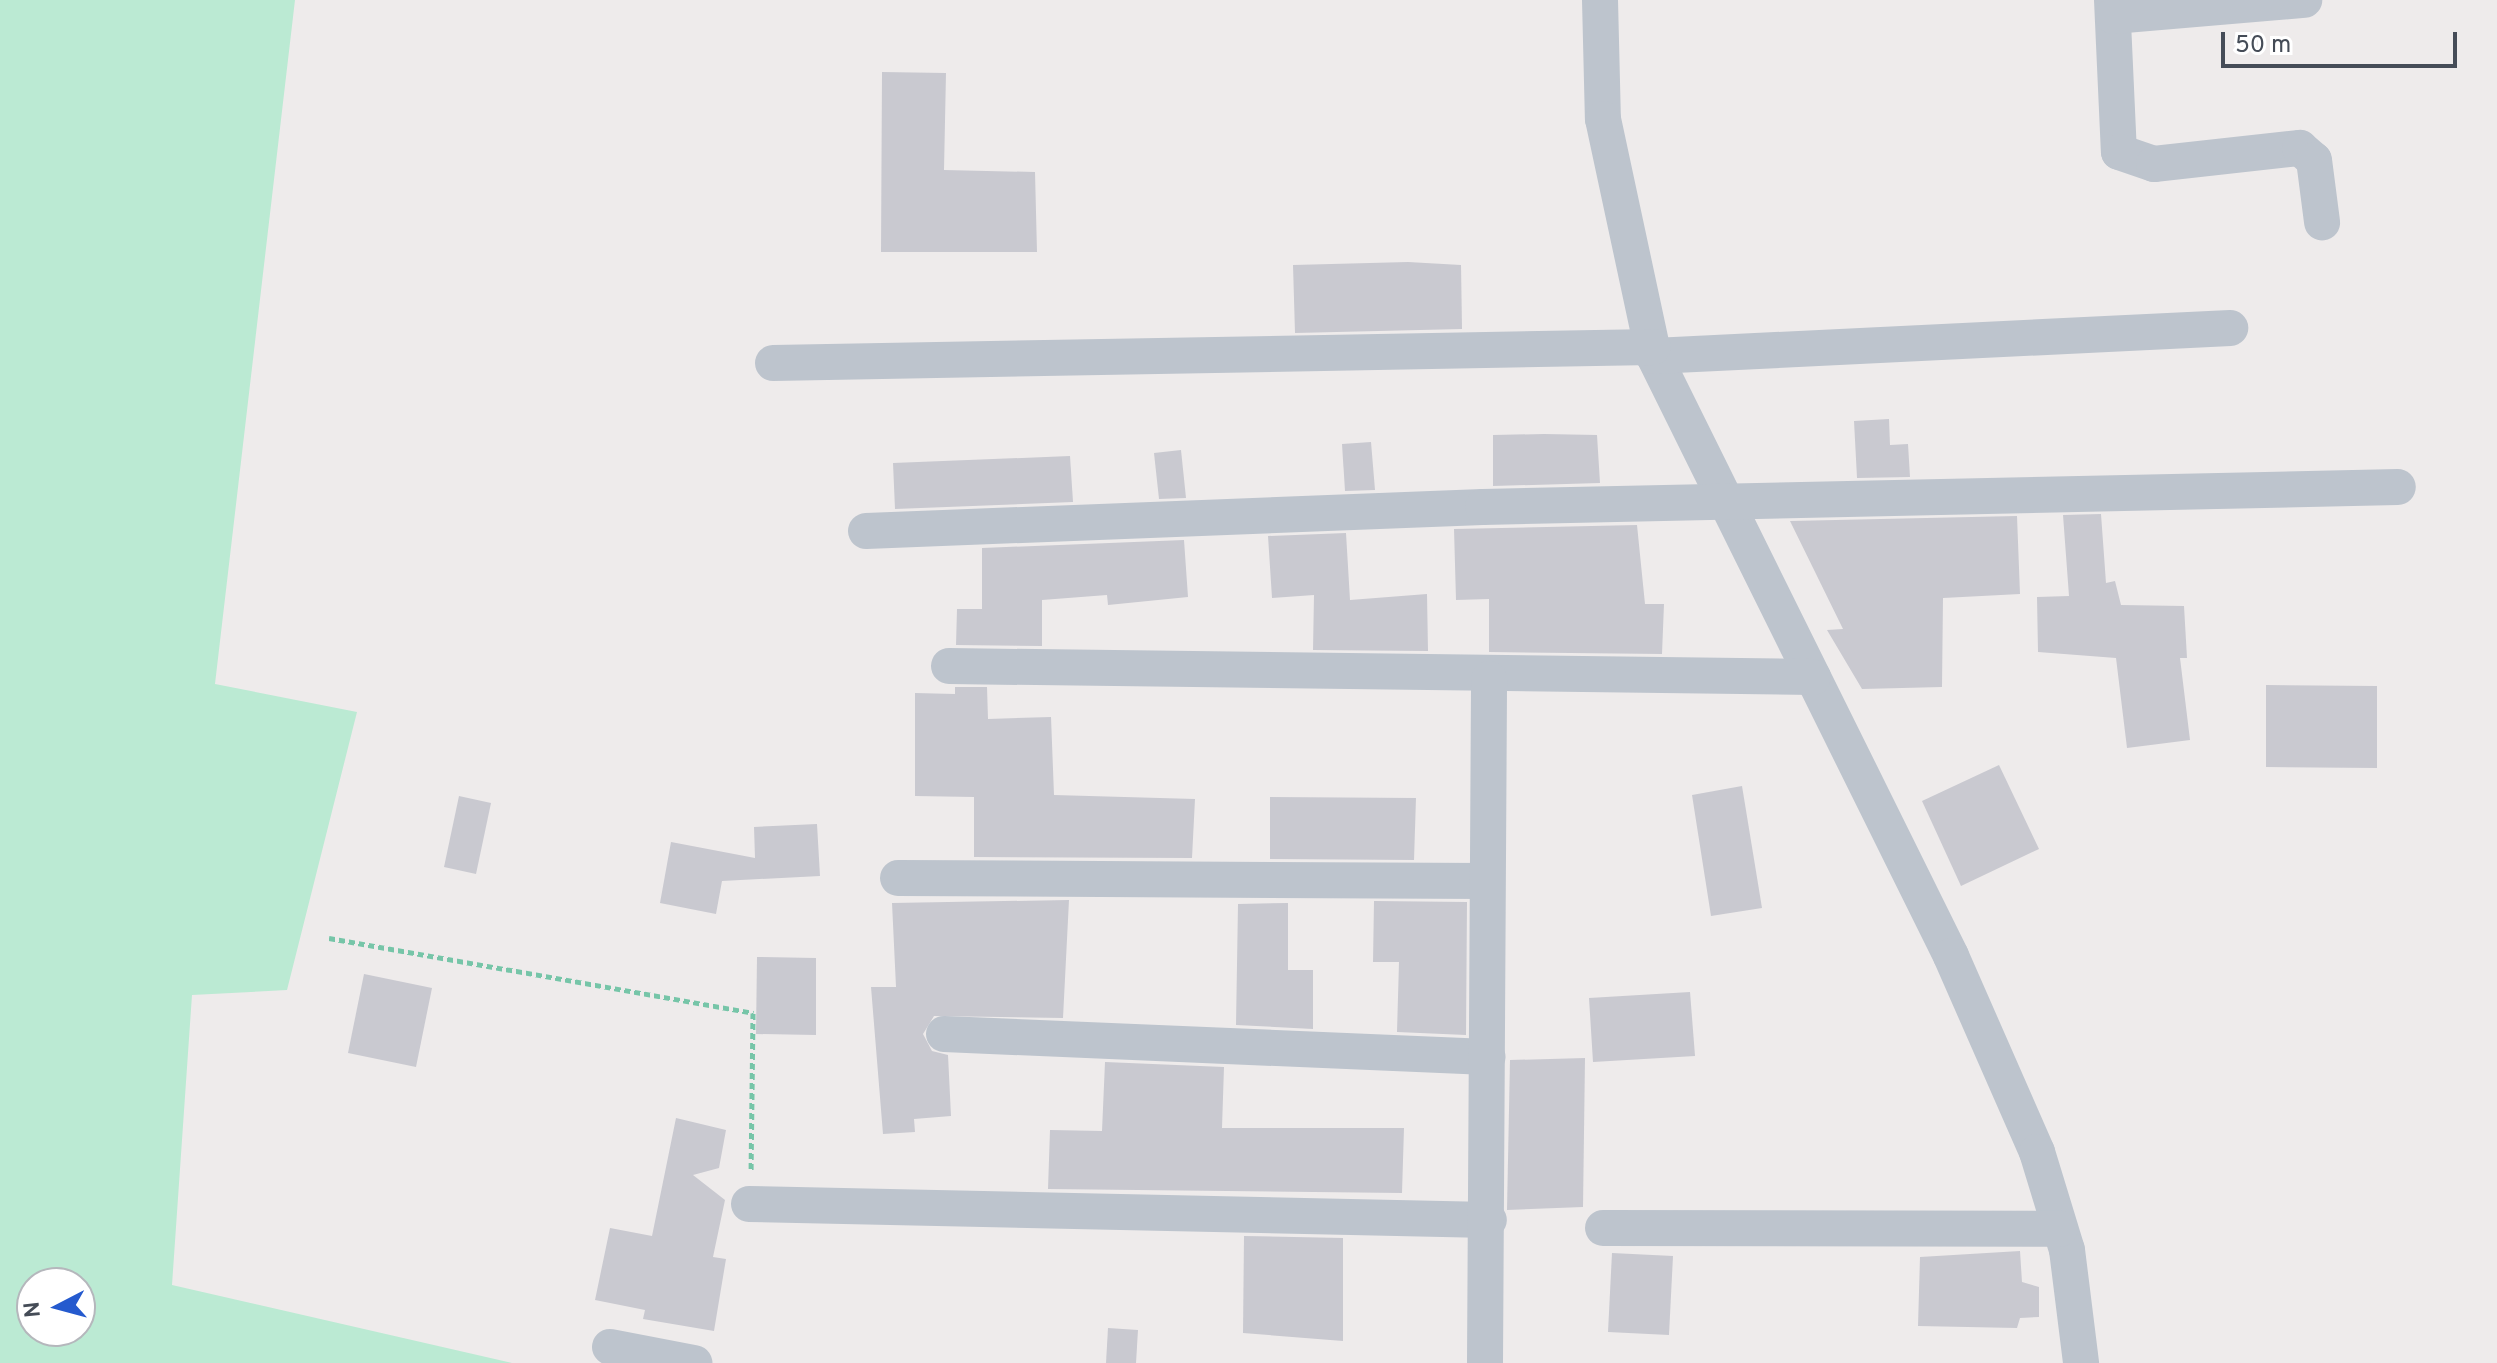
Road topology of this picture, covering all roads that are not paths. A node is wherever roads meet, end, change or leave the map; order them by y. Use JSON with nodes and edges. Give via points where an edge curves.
{"nodes":[{"id":1,"x":1600,"y":0,"type":"edge"},
{"id":2,"x":2304,"y":0,"type":"edge"},
{"id":3,"x":2112,"y":8,"type":"edge"},
{"id":4,"x":2322,"y":222,"type":"dead end"},
{"id":5,"x":2230,"y":328,"type":"dead end"},
{"id":6,"x":1653,"y":351,"type":"junction"},
{"id":7,"x":773,"y":363,"type":"dead end"},
{"id":8,"x":2398,"y":487,"type":"dead end"},
{"id":9,"x":1726,"y":502,"type":"junction"},
{"id":10,"x":866,"y":531,"type":"dead end"},
{"id":11,"x":949,"y":666,"type":"dead end"},
{"id":12,"x":1813,"y":677,"type":"junction"},
{"id":13,"x":1489,"y":679,"type":"junction"},
{"id":14,"x":898,"y":878,"type":"dead end"},
{"id":15,"x":1487,"y":881,"type":"junction"},
{"id":16,"x":944,"y":1034,"type":"dead end"},
{"id":17,"x":1488,"y":1057,"type":"junction"},
{"id":18,"x":749,"y":1204,"type":"road end"},
{"id":19,"x":1489,"y":1220,"type":"junction"},
{"id":20,"x":1603,"y":1228,"type":"dead end"},
{"id":21,"x":2060,"y":1229,"type":"junction"},
{"id":22,"x":610,"y":1347,"type":"dead end"},
{"id":23,"x":694,"y":1363,"type":"edge"},
{"id":24,"x":1485,"y":1363,"type":"edge"},
{"id":25,"x":2081,"y":1363,"type":"edge"}],
"edges":[{"from":1,"to":6,"type":"street","via":[[1603,119]]},
{"from":2,"to":3,"type":"street"},
{"from":3,"to":4,"type":"street","via":[[2119,152],[2154,164],[2300,148],[2314,160]]},
{"from":5,"to":6,"type":"street"},
{"from":6,"to":7,"type":"street"},
{"from":6,"to":9,"type":"street"},
{"from":8,"to":9,"type":"street"},
{"from":9,"to":10,"type":"street"},
{"from":9,"to":12,"type":"street"},
{"from":11,"to":13,"type":"street"},
{"from":12,"to":13,"type":"street"},
{"from":12,"to":21,"type":"street","via":[[1951,956],[2037,1152]]},
{"from":13,"to":15,"type":"street"},
{"from":14,"to":15,"type":"street"},
{"from":15,"to":17,"type":"street"},
{"from":16,"to":17,"type":"street"},
{"from":17,"to":19,"type":"street"},
{"from":18,"to":19,"type":"street"},
{"from":19,"to":24,"type":"street"},
{"from":20,"to":21,"type":"street"},
{"from":21,"to":25,"type":"street"},
{"from":22,"to":23,"type":"street"}]}
